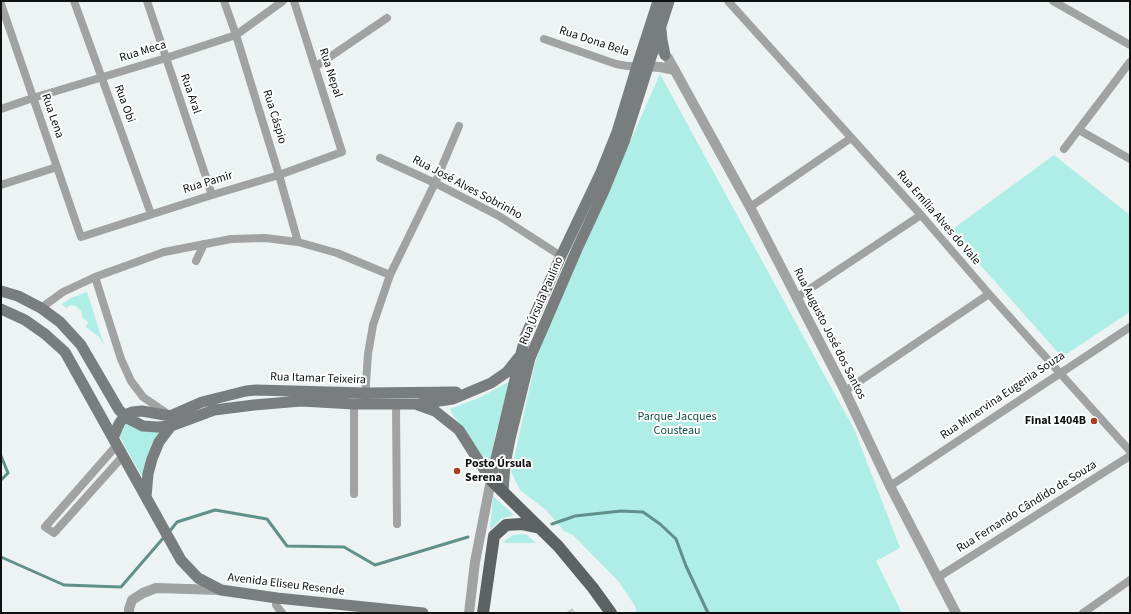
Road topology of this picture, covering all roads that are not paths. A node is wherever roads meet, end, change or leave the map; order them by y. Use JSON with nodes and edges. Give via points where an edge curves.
{"nodes":[{"id":1,"x":74,"y":1,"type":"edge"},
{"id":2,"x":147,"y":1,"type":"edge"},
{"id":3,"x":224,"y":1,"type":"edge"},
{"id":4,"x":283,"y":1,"type":"edge"},
{"id":5,"x":294,"y":1,"type":"edge"},
{"id":6,"x":658,"y":1,"type":"edge"},
{"id":7,"x":670,"y":1,"type":"edge"},
{"id":8,"x":728,"y":1,"type":"edge"},
{"id":9,"x":1052,"y":1,"type":"edge"},
{"id":10,"x":1,"y":4,"type":"edge"},
{"id":11,"x":387,"y":18,"type":"dead end"},
{"id":12,"x":661,"y":25,"type":"junction"},
{"id":13,"x":236,"y":35,"type":"junction"},
{"id":14,"x":544,"y":38,"type":"dead end"},
{"id":15,"x":649,"y":44,"type":"junction"},
{"id":16,"x":1130,"y":45,"type":"edge"},
{"id":17,"x":665,"y":55,"type":"junction"},
{"id":18,"x":166,"y":58,"type":"junction"},
{"id":19,"x":1130,"y":62,"type":"edge"},
{"id":20,"x":637,"y":66,"type":"junction"},
{"id":21,"x":649,"y":66,"type":"junction"},
{"id":22,"x":315,"y":67,"type":"junction"},
{"id":23,"x":674,"y":70,"type":"junction"},
{"id":24,"x":101,"y":78,"type":"junction"},
{"id":25,"x":33,"y":98,"type":"junction"},
{"id":26,"x":1,"y":109,"type":"edge"},
{"id":27,"x":460,"y":126,"type":"dead end"},
{"id":28,"x":1079,"y":130,"type":"junction"},
{"id":29,"x":851,"y":138,"type":"junction"},
{"id":30,"x":1064,"y":149,"type":"dead end"},
{"id":31,"x":342,"y":152,"type":"joint"},
{"id":32,"x":380,"y":158,"type":"dead end"},
{"id":33,"x":1130,"y":159,"type":"edge"},
{"id":34,"x":57,"y":167,"type":"junction"},
{"id":35,"x":279,"y":174,"type":"junction"},
{"id":36,"x":436,"y":183,"type":"junction"},
{"id":37,"x":1,"y":185,"type":"edge"},
{"id":38,"x":212,"y":194,"type":"junction"},
{"id":39,"x":750,"y":207,"type":"junction"},
{"id":40,"x":151,"y":214,"type":"junction"},
{"id":41,"x":921,"y":215,"type":"junction"},
{"id":42,"x":81,"y":237,"type":"joint"},
{"id":43,"x":298,"y":242,"type":"junction"},
{"id":44,"x":204,"y":244,"type":"junction"},
{"id":45,"x":561,"y":256,"type":"junction"},
{"id":46,"x":196,"y":260,"type":"dead end"},
{"id":47,"x":390,"y":275,"type":"junction"},
{"id":48,"x":95,"y":277,"type":"junction"},
{"id":49,"x":1,"y":291,"type":"edge"},
{"id":50,"x":989,"y":294,"type":"junction"},
{"id":51,"x":796,"y":298,"type":"junction"},
{"id":52,"x":40,"y":308,"type":"junction"},
{"id":53,"x":1,"y":309,"type":"edge"},
{"id":54,"x":1130,"y":327,"type":"edge"},
{"id":55,"x":519,"y":357,"type":"junction"},
{"id":56,"x":1059,"y":373,"type":"junction"},
{"id":57,"x":845,"y":392,"type":"junction"},
{"id":58,"x":469,"y":393,"type":"junction"},
{"id":59,"x":361,"y":401,"type":"junction"},
{"id":60,"x":396,"y":404,"type":"junction"},
{"id":61,"x":418,"y":404,"type":"junction"},
{"id":62,"x":125,"y":415,"type":"junction"},
{"id":63,"x":174,"y":421,"type":"junction"},
{"id":64,"x":115,"y":441,"type":"junction"},
{"id":65,"x":1130,"y":451,"type":"edge"},
{"id":66,"x":123,"y":456,"type":"junction"},
{"id":67,"x":1130,"y":456,"type":"edge"},
{"id":68,"x":491,"y":480,"type":"junction"},
{"id":69,"x":890,"y":486,"type":"junction"},
{"id":70,"x":503,"y":492,"type":"junction"},
{"id":71,"x":354,"y":494,"type":"dead end"},
{"id":72,"x":146,"y":497,"type":"junction"},
{"id":73,"x":397,"y":524,"type":"dead end"},
{"id":74,"x":540,"y":528,"type":"junction"},
{"id":75,"x":937,"y":578,"type":"junction"},
{"id":76,"x":1130,"y":580,"type":"edge"},
{"id":77,"x":222,"y":590,"type":"junction"},
{"id":78,"x":277,"y":598,"type":"junction"},
{"id":79,"x":129,"y":613,"type":"edge"},
{"id":80,"x":282,"y":613,"type":"edge"},
{"id":81,"x":423,"y":613,"type":"edge"},
{"id":82,"x":469,"y":613,"type":"edge"},
{"id":83,"x":483,"y":613,"type":"edge"},
{"id":84,"x":611,"y":613,"type":"edge"},
{"id":85,"x":956,"y":613,"type":"edge"},
{"id":86,"x":1083,"y":613,"type":"edge"}],
"edges":[{"from":1,"to":24,"type":"street","name":"Rua Obi"},
{"from":2,"to":18,"type":"street","name":"Rua Aral"},
{"from":3,"to":13,"type":"street","name":"Rua Cáspio"},
{"from":4,"to":13,"type":"street","name":"Rua Meca"},
{"from":5,"to":22,"type":"street","name":"Rua Nepal"},
{"from":6,"to":15,"type":"main road","name":"Rua Úrsula Paulino"},
{"from":7,"to":12,"type":"main road","name":"Rua Úrsula Paulino"},
{"from":8,"to":29,"type":"street","name":"Rua Emília Alves do Vale"},
{"from":9,"to":16,"type":"street"},
{"from":10,"to":25,"type":"street","name":"Rua Lena"},
{"from":11,"to":22,"type":"street"},
{"from":12,"to":15,"type":"main road","name":"Rua Úrsula Paulino"},
{"from":12,"to":17,"type":"main road"},
{"from":13,"to":18,"type":"street","name":"Rua Meca"},
{"from":13,"to":35,"type":"street","name":"Rua Cáspio"},
{"from":14,"to":20,"type":"street","name":"Rua Dona Bela","via":[[616,64]]},
{"from":15,"to":17,"type":"street","name":"Rua Augusto José dos Santos"},
{"from":15,"to":20,"type":"main road","name":"Rua Úrsula Paulino"},
{"from":15,"to":21,"type":"main road","name":"Rua Úrsula Paulino"},
{"from":17,"to":23,"type":"street","name":"Rua Augusto José dos Santos"},
{"from":18,"to":24,"type":"street","name":"Rua Meca"},
{"from":18,"to":38,"type":"street","name":"Rua Aral"},
{"from":19,"to":28,"type":"street"},
{"from":20,"to":21,"type":"street"},
{"from":20,"to":45,"type":"main road","name":"Rua Úrsula Paulino","via":[[617,132]]},
{"from":21,"to":23,"type":"street"},
{"from":21,"to":70,"type":"main road","name":"Rua Úrsula Paulino","via":[[624,142],[530,358],[510,439]]},
{"from":22,"to":31,"type":"street","name":"Rua Nepal"},
{"from":23,"to":39,"type":"street","name":"Rua Augusto José dos Santos"},
{"from":24,"to":25,"type":"street","name":"Rua Meca"},
{"from":24,"to":40,"type":"street","name":"Rua Obi"},
{"from":25,"to":26,"type":"street","name":"Rua Meca"},
{"from":25,"to":34,"type":"street","name":"Rua Lena"},
{"from":27,"to":36,"type":"street"},
{"from":28,"to":30,"type":"street"},
{"from":28,"to":33,"type":"street"},
{"from":29,"to":39,"type":"street"},
{"from":29,"to":41,"type":"street","name":"Rua Emília Alves do Vale"},
{"from":31,"to":35,"type":"street","name":"Rua Pamir"},
{"from":32,"to":36,"type":"street","name":"Rua José Alves Sobrinho"},
{"from":34,"to":37,"type":"street"},
{"from":34,"to":42,"type":"street","name":"Rua Lena"},
{"from":35,"to":38,"type":"street","name":"Rua Pamir"},
{"from":35,"to":43,"type":"street","name":"Rua Cáspio"},
{"from":36,"to":45,"type":"street","name":"Rua José Alves Sobrinho","via":[[499,216]]},
{"from":36,"to":47,"type":"street"},
{"from":38,"to":40,"type":"street","name":"Rua Pamir"},
{"from":39,"to":51,"type":"street","name":"Rua Augusto José dos Santos"},
{"from":40,"to":42,"type":"street","name":"Rua Pamir"},
{"from":41,"to":50,"type":"street","name":"Rua Emília Alves do Vale"},
{"from":41,"to":51,"type":"street"},
{"from":43,"to":44,"type":"street","via":[[265,238],[231,239]]},
{"from":43,"to":47,"type":"street","via":[[337,253]]},
{"from":44,"to":46,"type":"street"},
{"from":44,"to":48,"type":"street","via":[[164,252]]},
{"from":45,"to":55,"type":"main road","name":"Rua Úrsula Paulino","via":[[525,337]]},
{"from":47,"to":59,"type":"street","via":[[373,325]]},
{"from":48,"to":52,"type":"street","via":[[63,292]]},
{"from":48,"to":63,"type":"street","via":[[120,359],[131,381],[143,397]]},
{"from":49,"to":52,"type":"main road","via":[[18,296]]},
{"from":50,"to":56,"type":"street","name":"Rua Emília Alves do Vale"},
{"from":50,"to":57,"type":"street"},
{"from":51,"to":57,"type":"street","name":"Rua Augusto José dos Santos"},
{"from":52,"to":62,"type":"main road","via":[[60,322],[81,345],[116,406]]},
{"from":53,"to":64,"type":"main road","name":"Avenida Eliseu Resende","via":[[25,320],[65,352]]},
{"from":54,"to":56,"type":"street","name":"Rua Minervina Eugenia Souza"},
{"from":55,"to":58,"type":"main road","name":"Rua Itamar Teixeira","via":[[507,372],[492,383]]},
{"from":55,"to":68,"type":"main road","name":"Rua Úrsula Paulino"},
{"from":56,"to":65,"type":"street","name":"Rua Emília Alves do Vale"},
{"from":56,"to":69,"type":"street","name":"Rua Minervina Eugenia Souza"},
{"from":57,"to":69,"type":"street","name":"Rua Augusto José dos Santos"},
{"from":58,"to":59,"type":"main road","name":"Rua Itamar Teixeira"},
{"from":58,"to":61,"type":"main road","name":"Rua Itamar Teixeira","via":[[453,399]]},
{"from":59,"to":60,"type":"main road","name":"Rua Itamar Teixeira"},
{"from":59,"to":63,"type":"main road","name":"Rua Itamar Teixeira","via":[[254,405],[214,410]]},
{"from":59,"to":63,"type":"main road","name":"Rua Itamar Teixeira","via":[[246,391],[202,402]]},
{"from":59,"to":71,"type":"street"},
{"from":60,"to":61,"type":"main road","name":"Rua Itamar Teixeira"},
{"from":60,"to":73,"type":"street"},
{"from":61,"to":68,"type":"main road","name":"Rua Itamar Teixeira","via":[[435,411],[459,430]]},
{"from":62,"to":63,"type":"main road","via":[[143,426],[157,427]]},
{"from":62,"to":64,"type":"main road","via":[[119,424]]},
{"from":63,"to":72,"type":"main road","via":[[159,442],[152,459]]},
{"from":64,"to":66,"type":"main road","name":"Avenida Eliseu Resende"},
{"from":64,"to":66,"type":"street","via":[[45,527],[54,533]]},
{"from":66,"to":72,"type":"main road","name":"Avenida Eliseu Resende"},
{"from":67,"to":75,"type":"street","name":"Rua Fernando Cândido de Souza"},
{"from":68,"to":70,"type":"main road"},
{"from":68,"to":82,"type":"street","name":"Rua Úrsula Paulino","via":[[475,562]]},
{"from":69,"to":75,"type":"street","name":"Rua Augusto José dos Santos"},
{"from":70,"to":74,"type":"main road"},
{"from":72,"to":77,"type":"main road","name":"Avenida Eliseu Resende","via":[[181,560],[198,578]]},
{"from":74,"to":83,"type":"main road","via":[[521,524],[506,525],[494,536]]},
{"from":74,"to":84,"type":"main road","via":[[558,546]]},
{"from":75,"to":85,"type":"street","name":"Rua Augusto José dos Santos"},
{"from":76,"to":86,"type":"street"},
{"from":77,"to":78,"type":"main road","name":"Avenida Eliseu Resende"},
{"from":77,"to":79,"type":"street","via":[[156,588],[132,600]]},
{"from":78,"to":80,"type":"street","via":[[276,605]]},
{"from":78,"to":81,"type":"main road","name":"Avenida Eliseu Resende"}]}
